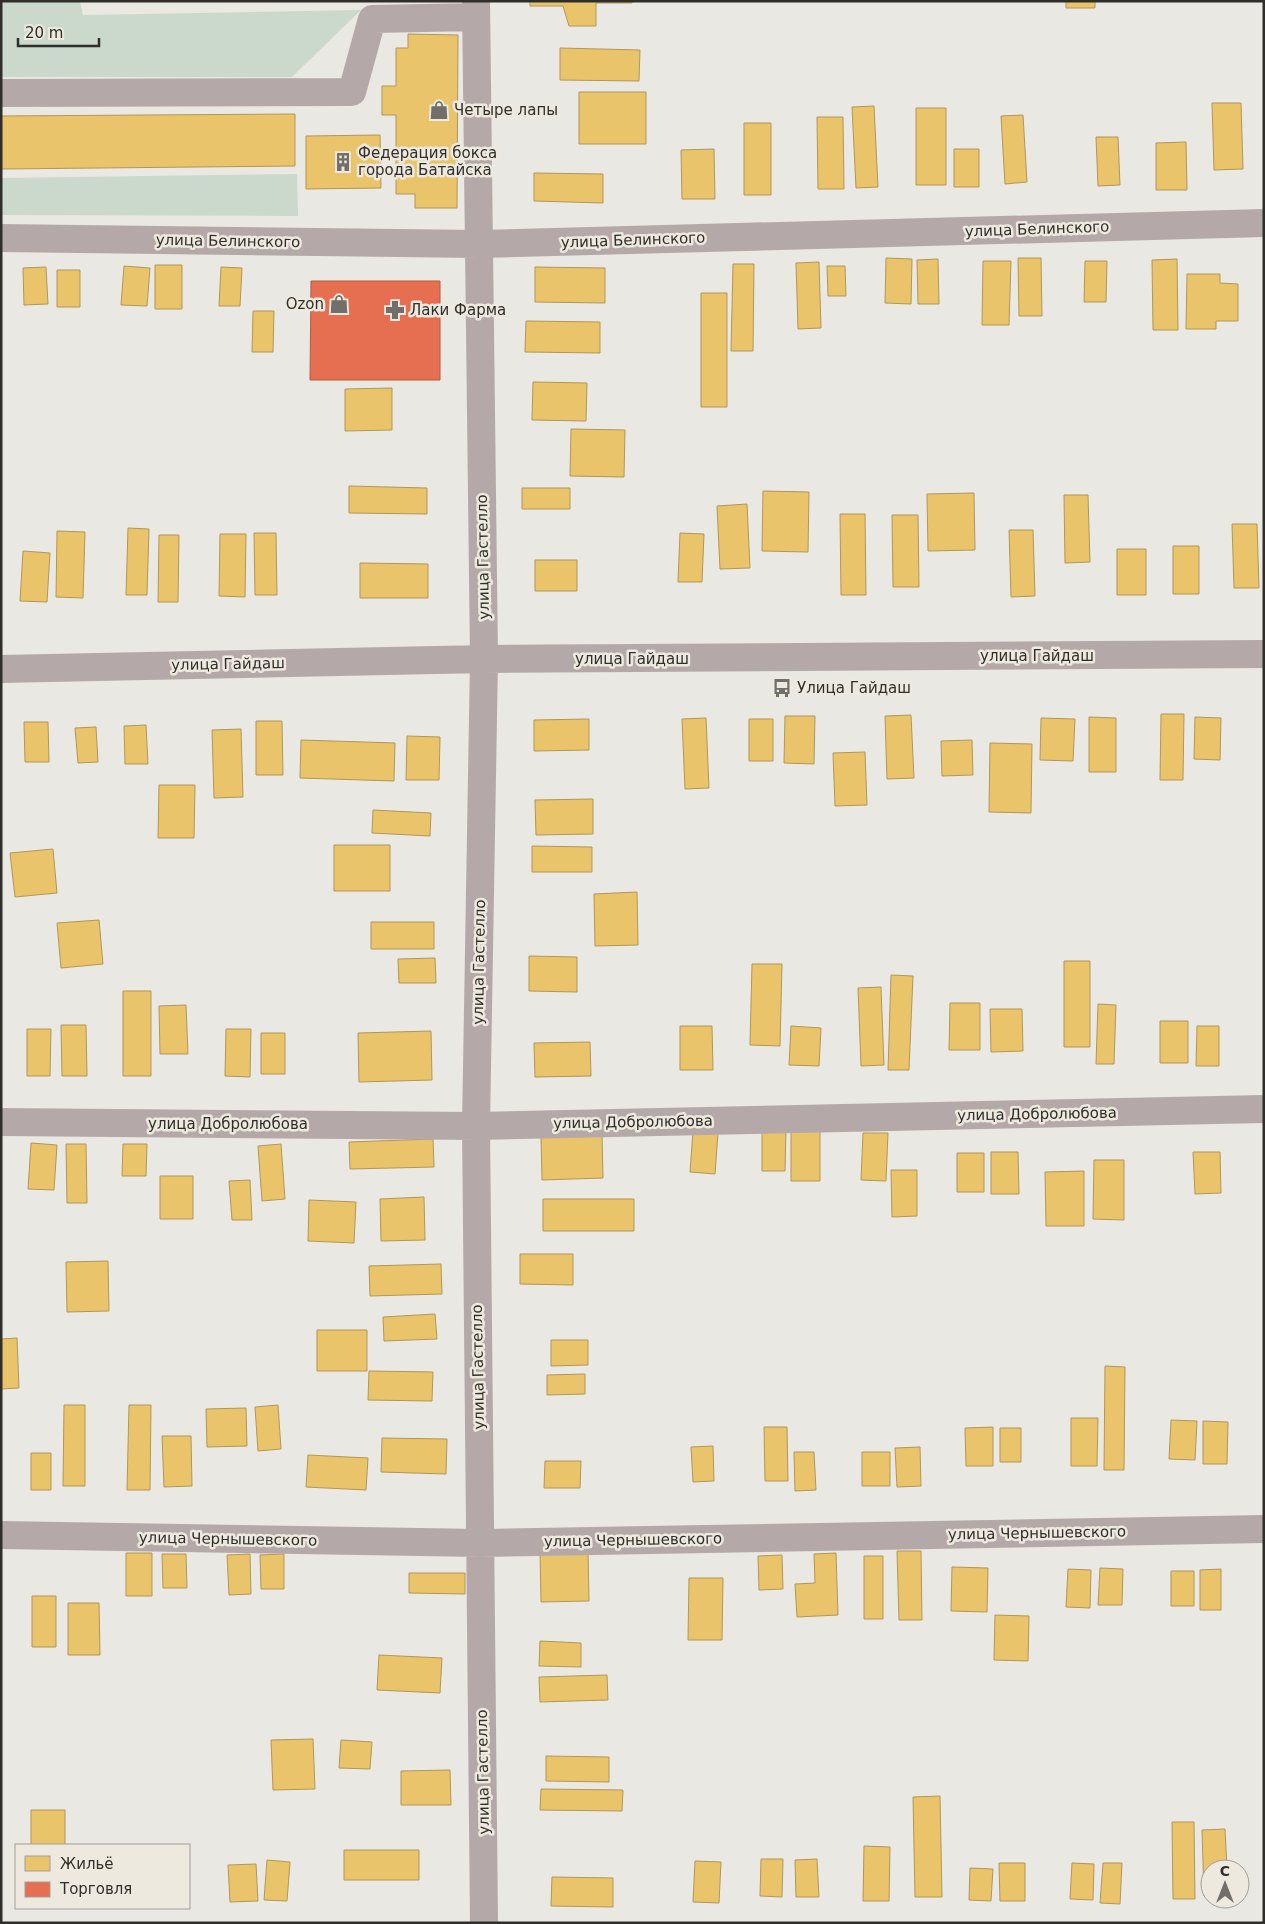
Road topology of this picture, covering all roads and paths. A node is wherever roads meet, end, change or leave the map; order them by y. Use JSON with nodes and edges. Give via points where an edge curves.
{"nodes":[{"id":1,"x":476,"y":9,"type":"edge"},
{"id":2,"x":1,"y":93,"type":"edge"},
{"id":3,"x":1264,"y":223,"type":"edge"},
{"id":4,"x":1,"y":238,"type":"edge"},
{"id":5,"x":479,"y":244,"type":"junction"},
{"id":6,"x":1264,"y":654,"type":"edge"},
{"id":7,"x":484,"y":660,"type":"junction"},
{"id":8,"x":1,"y":669,"type":"edge"},
{"id":9,"x":1264,"y":1109,"type":"edge"},
{"id":10,"x":1,"y":1122,"type":"edge"},
{"id":11,"x":476,"y":1126,"type":"junction"},
{"id":12,"x":1264,"y":1529,"type":"edge"},
{"id":13,"x":1,"y":1535,"type":"edge"},
{"id":14,"x":480,"y":1543,"type":"junction"},
{"id":15,"x":484,"y":1923,"type":"edge"}],
"edges":[{"from":1,"to":2,"type":"street","via":[[372,19],[352,92]]},
{"from":1,"to":5,"type":"street","name":"улица Гастелло"},
{"from":3,"to":5,"type":"street","name":"улица Белинского"},
{"from":4,"to":5,"type":"street","name":"улица Белинского"},
{"from":5,"to":7,"type":"street","name":"улица Гастелло"},
{"from":6,"to":7,"type":"street","name":"улица Гайдаш"},
{"from":7,"to":8,"type":"street","name":"улица Гайдаш"},
{"from":7,"to":11,"type":"street","name":"улица Гастелло"},
{"from":9,"to":11,"type":"street","name":"улица Добролюбова"},
{"from":10,"to":11,"type":"street","name":"улица Добролюбова"},
{"from":11,"to":14,"type":"street","name":"улица Гастелло"},
{"from":12,"to":14,"type":"street","name":"улица Чернышевского"},
{"from":13,"to":14,"type":"street","name":"улица Чернышевского"},
{"from":14,"to":15,"type":"street","name":"улица Гастелло"}]}
